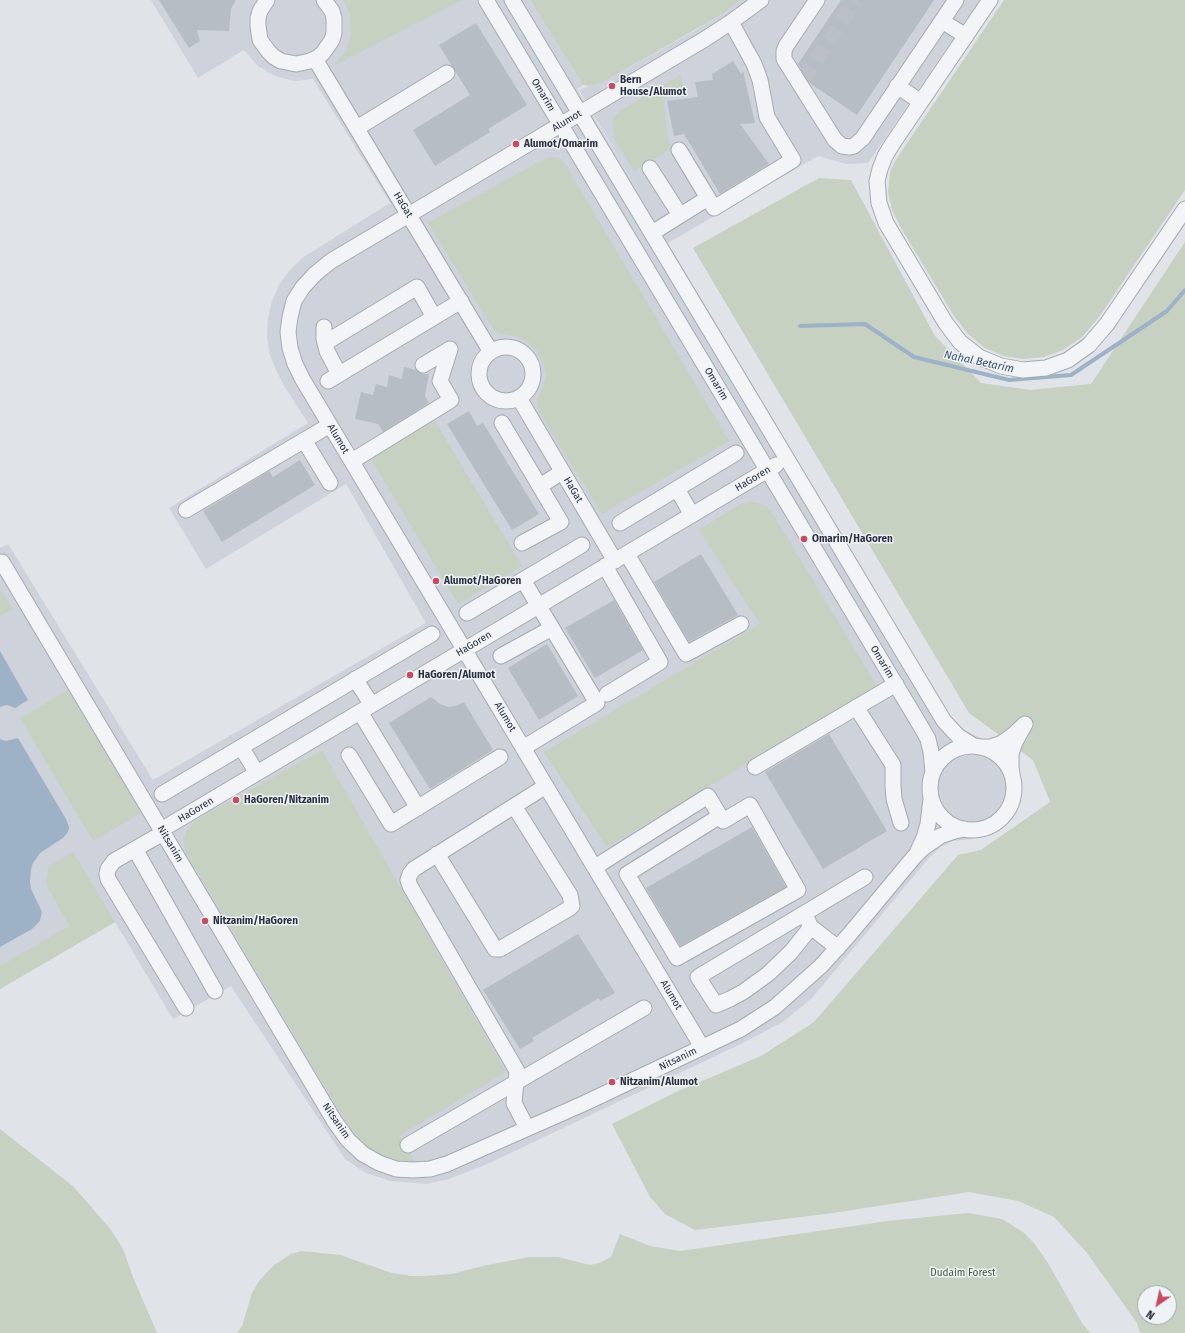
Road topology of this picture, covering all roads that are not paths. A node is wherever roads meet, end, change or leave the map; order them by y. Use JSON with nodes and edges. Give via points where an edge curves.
{"nodes":[{"id":1,"x":268,"y":0,"type":"edge"},
{"id":2,"x":324,"y":0,"type":"edge"},
{"id":3,"x":486,"y":0,"type":"edge"},
{"id":4,"x":512,"y":0,"type":"edge"},
{"id":5,"x":761,"y":0,"type":"edge"},
{"id":6,"x":817,"y":0,"type":"edge"},
{"id":7,"x":956,"y":0,"type":"edge"},
{"id":8,"x":990,"y":0,"type":"edge"},
{"id":9,"x":942,"y":21,"type":"junction"},
{"id":10,"x":731,"y":22,"type":"junction"},
{"id":11,"x":966,"y":36,"type":"junction"},
{"id":12,"x":315,"y":59,"type":"junction"},
{"id":13,"x":447,"y":73,"type":"dead end"},
{"id":14,"x":897,"y":86,"type":"junction"},
{"id":15,"x":921,"y":102,"type":"junction"},
{"id":16,"x":580,"y":112,"type":"junction"},
{"id":17,"x":561,"y":124,"type":"junction"},
{"id":18,"x":357,"y":128,"type":"junction"},
{"id":19,"x":679,"y":150,"type":"dead end"},
{"id":20,"x":650,"y":168,"type":"dead end"},
{"id":21,"x":708,"y":198,"type":"junction"},
{"id":22,"x":1185,"y":209,"type":"edge"},
{"id":23,"x":410,"y":215,"type":"junction"},
{"id":24,"x":680,"y":215,"type":"junction"},
{"id":25,"x":652,"y":233,"type":"junction"},
{"id":26,"x":461,"y":301,"type":"junction"},
{"id":27,"x":434,"y":317,"type":"junction"},
{"id":28,"x":324,"y":327,"type":"dead end"},
{"id":29,"x":324,"y":343,"type":"junction"},
{"id":30,"x":491,"y":352,"type":"junction"},
{"id":31,"x":423,"y":365,"type":"dead end"},
{"id":32,"x":519,"y":398,"type":"junction"},
{"id":33,"x":502,"y":423,"type":"dead end"},
{"id":34,"x":330,"y":425,"type":"junction"},
{"id":35,"x":304,"y":440,"type":"junction"},
{"id":36,"x":736,"y":453,"type":"dead end"},
{"id":37,"x":787,"y":459,"type":"junction"},
{"id":38,"x":352,"y":461,"type":"junction"},
{"id":39,"x":768,"y":470,"type":"junction"},
{"id":40,"x":562,"y":472,"type":"junction"},
{"id":41,"x":330,"y":483,"type":"dead end"},
{"id":42,"x":540,"y":486,"type":"junction"},
{"id":43,"x":677,"y":489,"type":"junction"},
{"id":44,"x":186,"y":510,"type":"dead end"},
{"id":45,"x":692,"y":515,"type":"junction"},
{"id":46,"x":620,"y":523,"type":"dead end"},
{"id":47,"x":522,"y":543,"type":"dead end"},
{"id":48,"x":582,"y":545,"type":"dead end"},
{"id":49,"x":616,"y":560,"type":"junction"},
{"id":50,"x":2,"y":562,"type":"dead end"},
{"id":51,"x":523,"y":580,"type":"junction"},
{"id":52,"x":539,"y":606,"type":"junction"},
{"id":53,"x":467,"y":613,"type":"dead end"},
{"id":54,"x":741,"y":624,"type":"dead end"},
{"id":55,"x":552,"y":628,"type":"junction"},
{"id":56,"x":432,"y":634,"type":"dead end"},
{"id":57,"x":465,"y":650,"type":"junction"},
{"id":58,"x":501,"y":656,"type":"dead end"},
{"id":59,"x":355,"y":679,"type":"junction"},
{"id":60,"x":896,"y":684,"type":"junction"},
{"id":61,"x":607,"y":694,"type":"dead end"},
{"id":62,"x":856,"y":707,"type":"junction"},
{"id":63,"x":366,"y":708,"type":"junction"},
{"id":64,"x":241,"y":747,"type":"junction"},
{"id":65,"x":980,"y":747,"type":"junction"},
{"id":66,"x":523,"y":748,"type":"junction"},
{"id":67,"x":349,"y":755,"type":"dead end"},
{"id":68,"x":500,"y":757,"type":"dead end"},
{"id":69,"x":755,"y":767,"type":"dead end"},
{"id":70,"x":933,"y":772,"type":"junction"},
{"id":71,"x":257,"y":774,"type":"junction"},
{"id":72,"x":1013,"y":780,"type":"junction"},
{"id":73,"x":546,"y":786,"type":"junction"},
{"id":74,"x":162,"y":794,"type":"dead end"},
{"id":75,"x":930,"y":796,"type":"junction"},
{"id":76,"x":514,"y":806,"type":"junction"},
{"id":77,"x":418,"y":808,"type":"junction"},
{"id":78,"x":720,"y":816,"type":"junction"},
{"id":79,"x":901,"y":824,"type":"dead end"},
{"id":80,"x":964,"y":829,"type":"junction"},
{"id":81,"x":162,"y":831,"type":"junction"},
{"id":82,"x":648,"y":833,"type":"junction"},
{"id":83,"x":135,"y":849,"type":"junction"},
{"id":84,"x":661,"y":853,"type":"junction"},
{"id":85,"x":437,"y":854,"type":"junction"},
{"id":86,"x":914,"y":857,"type":"junction"},
{"id":87,"x":595,"y":867,"type":"junction"},
{"id":88,"x":865,"y":877,"type":"dead end"},
{"id":89,"x":804,"y":913,"type":"junction"},
{"id":90,"x":811,"y":927,"type":"junction"},
{"id":91,"x":838,"y":948,"type":"junction"},
{"id":92,"x":215,"y":991,"type":"dead end"},
{"id":93,"x":186,"y":1008,"type":"dead end"},
{"id":94,"x":644,"y":1008,"type":"dead end"},
{"id":95,"x":702,"y":1047,"type":"junction"},
{"id":96,"x":516,"y":1082,"type":"junction"},
{"id":97,"x":527,"y":1128,"type":"junction"},
{"id":98,"x":408,"y":1145,"type":"dead end"}],
"edges":[{"from":1,"to":12,"type":"street","via":[[260,11],[258,26],[260,40],[268,52],[274,58],[289,63],[303,63]]},
{"from":2,"to":12,"type":"street","via":[[334,18],[334,33],[328,47]]},
{"from":3,"to":17,"type":"street","name":"Omarim"},
{"from":4,"to":16,"type":"street"},
{"from":5,"to":10,"type":"street","name":"Alumot"},
{"from":6,"to":14,"type":"street","via":[[786,46],[785,62],[801,82],[835,140],[846,147],[859,142]]},
{"from":7,"to":9,"type":"street"},
{"from":8,"to":11,"type":"street"},
{"from":9,"to":11,"type":"street"},
{"from":9,"to":14,"type":"street"},
{"from":10,"to":16,"type":"street","name":"Alumot"},
{"from":10,"to":21,"type":"street","via":[[754,64],[760,80],[767,117],[794,160],[714,208]]},
{"from":11,"to":15,"type":"street"},
{"from":12,"to":18,"type":"street","name":"HaGat"},
{"from":13,"to":18,"type":"street"},
{"from":14,"to":15,"type":"street"},
{"from":15,"to":22,"type":"street","via":[[885,156],[877,181],[880,208],[944,322],[965,346],[979,357],[1000,366],[1023,370],[1046,368],[1068,360],[1089,345],[1107,324]]},
{"from":16,"to":17,"type":"street","name":"Alumot"},
{"from":16,"to":25,"type":"street"},
{"from":17,"to":23,"type":"street","name":"Alumot"},
{"from":17,"to":39,"type":"street","name":"Omarim"},
{"from":18,"to":23,"type":"street","name":"HaGat"},
{"from":19,"to":21,"type":"street"},
{"from":20,"to":24,"type":"street"},
{"from":21,"to":24,"type":"street"},
{"from":23,"to":26,"type":"street","name":"HaGat"},
{"from":23,"to":34,"type":"street","name":"Alumot","via":[[315,274],[294,302],[288,332],[290,348],[303,380]]},
{"from":24,"to":25,"type":"street"},
{"from":25,"to":37,"type":"street"},
{"from":26,"to":27,"type":"street"},
{"from":26,"to":30,"type":"street","name":"HaGat"},
{"from":27,"to":29,"type":"street","via":[[417,287]]},
{"from":27,"to":29,"type":"street","via":[[333,377]]},
{"from":28,"to":29,"type":"street"},
{"from":30,"to":32,"type":"street","via":[[483,359],[479,369],[483,389],[501,401]]},
{"from":30,"to":32,"type":"street","via":[[511,348],[521,352],[529,360],[532,380],[528,389]]},
{"from":31,"to":38,"type":"street","via":[[450,349],[440,381],[451,400]]},
{"from":32,"to":40,"type":"street","name":"HaGat"},
{"from":33,"to":42,"type":"street"},
{"from":34,"to":35,"type":"street"},
{"from":34,"to":38,"type":"street","name":"Alumot"},
{"from":35,"to":41,"type":"street"},
{"from":35,"to":44,"type":"street"},
{"from":36,"to":43,"type":"street"},
{"from":37,"to":39,"type":"street","name":"HaGoren"},
{"from":37,"to":65,"type":"street","via":[[944,721],[962,739]]},
{"from":38,"to":57,"type":"street","name":"Alumot"},
{"from":39,"to":45,"type":"street","name":"HaGoren"},
{"from":39,"to":60,"type":"street","name":"Omarim"},
{"from":40,"to":42,"type":"street"},
{"from":40,"to":49,"type":"street","name":"HaGat"},
{"from":42,"to":47,"type":"street","via":[[561,522]]},
{"from":43,"to":45,"type":"street"},
{"from":43,"to":46,"type":"street"},
{"from":45,"to":49,"type":"street","name":"HaGoren"},
{"from":48,"to":51,"type":"street"},
{"from":49,"to":52,"type":"street","name":"HaGoren"},
{"from":49,"to":54,"type":"street","via":[[686,654]]},
{"from":49,"to":61,"type":"street","via":[[660,662]]},
{"from":50,"to":81,"type":"street","name":"Nitsanim"},
{"from":51,"to":52,"type":"street"},
{"from":51,"to":53,"type":"street"},
{"from":52,"to":55,"type":"street"},
{"from":52,"to":57,"type":"street","name":"HaGoren"},
{"from":55,"to":58,"type":"street"},
{"from":55,"to":66,"type":"street","via":[[597,703]]},
{"from":56,"to":59,"type":"street"},
{"from":57,"to":63,"type":"street","name":"HaGoren"},
{"from":57,"to":66,"type":"street","name":"Alumot"},
{"from":59,"to":63,"type":"street"},
{"from":59,"to":64,"type":"street"},
{"from":60,"to":62,"type":"street"},
{"from":60,"to":70,"type":"street","name":"Omarim","via":[[928,739]]},
{"from":62,"to":69,"type":"street"},
{"from":62,"to":79,"type":"street","via":[[893,765],[894,799]]},
{"from":63,"to":71,"type":"street","name":"HaGoren"},
{"from":63,"to":77,"type":"street"},
{"from":64,"to":71,"type":"street"},
{"from":64,"to":74,"type":"street"},
{"from":65,"to":70,"type":"street","via":[[964,747],[949,753],[942,758]]},
{"from":65,"to":72,"type":"street","via":[[1002,759]]},
{"from":65,"to":72,"type":"street","via":[[1002,743],[1025,724],[1011,754]]},
{"from":66,"to":73,"type":"street","name":"Alumot"},
{"from":67,"to":77,"type":"street","via":[[391,824]]},
{"from":68,"to":77,"type":"street"},
{"from":70,"to":75,"type":"street"},
{"from":71,"to":81,"type":"street","name":"HaGoren"},
{"from":72,"to":80,"type":"street","via":[[1011,804],[1001,818],[980,830]]},
{"from":73,"to":76,"type":"street"},
{"from":73,"to":87,"type":"street","name":"Alumot"},
{"from":75,"to":80,"type":"street","via":[[937,811],[948,823]]},
{"from":75,"to":86,"type":"street","name":"Nitsanim","via":[[927,831]]},
{"from":76,"to":85,"type":"street"},
{"from":76,"to":85,"type":"street","via":[[570,894],[570,908],[500,949],[495,949]]},
{"from":78,"to":82,"type":"street","via":[[708,796]]},
{"from":78,"to":84,"type":"street"},
{"from":78,"to":84,"type":"street","via":[[723,821],[750,805],[798,890],[677,958],[627,874]]},
{"from":80,"to":86,"type":"street","name":"Nitsanim","via":[[940,836],[928,843]]},
{"from":81,"to":83,"type":"street","name":"HaGoren"},
{"from":81,"to":97,"type":"street","name":"Nitsanim","via":[[335,1122],[348,1140],[363,1154],[379,1163],[396,1168],[430,1169],[453,1162]]},
{"from":82,"to":84,"type":"street"},
{"from":82,"to":87,"type":"street"},
{"from":83,"to":92,"type":"street"},
{"from":83,"to":93,"type":"street","name":"HaGoren","via":[[110,865],[108,879]]},
{"from":85,"to":96,"type":"street","via":[[414,869],[408,880],[410,886],[517,1071]]},
{"from":86,"to":91,"type":"street","name":"Nitsanim"},
{"from":87,"to":95,"type":"street","name":"Alumot"},
{"from":88,"to":89,"type":"street"},
{"from":89,"to":90,"type":"street"},
{"from":89,"to":90,"type":"street","via":[[698,977],[716,1005],[730,999],[768,974]]},
{"from":90,"to":91,"type":"street"},
{"from":91,"to":95,"type":"street","name":"Nitsanim","via":[[775,1007],[741,1028]]},
{"from":94,"to":96,"type":"street"},
{"from":95,"to":97,"type":"street","name":"Nitsanim"},
{"from":96,"to":97,"type":"street","via":[[514,1103]]},
{"from":96,"to":98,"type":"street"}]}
